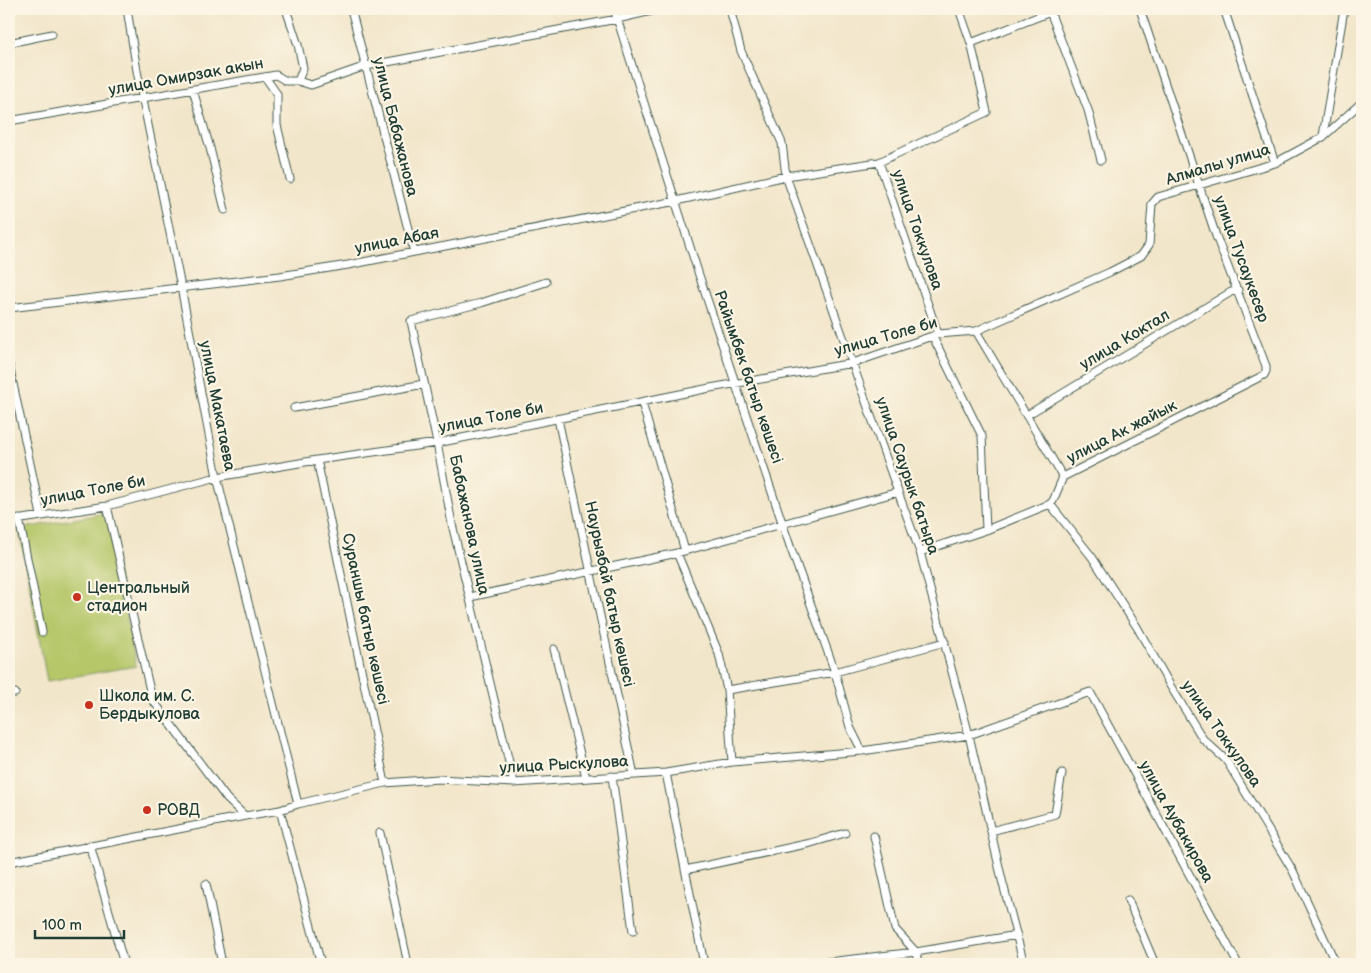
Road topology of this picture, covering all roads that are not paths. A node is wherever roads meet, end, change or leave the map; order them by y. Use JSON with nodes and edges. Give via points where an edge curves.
{"nodes":[{"id":1,"x":127,"y":9,"type":"edge"},
{"id":2,"x":286,"y":9,"type":"edge"},
{"id":3,"x":352,"y":9,"type":"edge"},
{"id":4,"x":614,"y":9,"type":"edge"},
{"id":5,"x":660,"y":9,"type":"edge"},
{"id":6,"x":730,"y":9,"type":"edge"},
{"id":7,"x":959,"y":9,"type":"edge"},
{"id":8,"x":1058,"y":9,"type":"edge"},
{"id":9,"x":1140,"y":9,"type":"edge"},
{"id":10,"x":1224,"y":9,"type":"edge"},
{"id":11,"x":1344,"y":9,"type":"edge"},
{"id":12,"x":1050,"y":10,"type":"edge"},
{"id":13,"x":617,"y":19,"type":"junction"},
{"id":14,"x":52,"y":34,"type":"dead end"},
{"id":15,"x":9,"y":43,"type":"edge"},
{"id":16,"x":972,"y":43,"type":"junction"},
{"id":17,"x":366,"y":66,"type":"junction"},
{"id":18,"x":265,"y":77,"type":"junction"},
{"id":19,"x":298,"y":81,"type":"junction"},
{"id":20,"x":193,"y":90,"type":"junction"},
{"id":21,"x":142,"y":98,"type":"junction"},
{"id":22,"x":1362,"y":102,"type":"edge"},
{"id":23,"x":9,"y":121,"type":"edge"},
{"id":24,"x":1323,"y":137,"type":"junction"},
{"id":25,"x":1101,"y":160,"type":"dead end"},
{"id":26,"x":880,"y":162,"type":"junction"},
{"id":27,"x":1275,"y":163,"type":"junction"},
{"id":28,"x":786,"y":176,"type":"junction"},
{"id":29,"x":290,"y":179,"type":"dead end"},
{"id":30,"x":1200,"y":186,"type":"junction"},
{"id":31,"x":676,"y":201,"type":"junction"},
{"id":32,"x":225,"y":210,"type":"dead end"},
{"id":33,"x":414,"y":252,"type":"junction"},
{"id":34,"x":546,"y":282,"type":"dead end"},
{"id":35,"x":181,"y":287,"type":"junction"},
{"id":36,"x":1238,"y":290,"type":"junction"},
{"id":37,"x":9,"y":308,"type":"edge"},
{"id":38,"x":976,"y":331,"type":"junction"},
{"id":39,"x":935,"y":336,"type":"junction"},
{"id":40,"x":853,"y":362,"type":"junction"},
{"id":41,"x":9,"y":365,"type":"edge"},
{"id":42,"x":1264,"y":375,"type":"joint"},
{"id":43,"x":424,"y":384,"type":"junction"},
{"id":44,"x":735,"y":384,"type":"junction"},
{"id":45,"x":642,"y":402,"type":"junction"},
{"id":46,"x":294,"y":408,"type":"dead end"},
{"id":47,"x":1027,"y":415,"type":"junction"},
{"id":48,"x":558,"y":419,"type":"junction"},
{"id":49,"x":437,"y":442,"type":"junction"},
{"id":50,"x":317,"y":460,"type":"junction"},
{"id":51,"x":217,"y":477,"type":"junction"},
{"id":52,"x":1063,"y":477,"type":"junction"},
{"id":53,"x":898,"y":492,"type":"junction"},
{"id":54,"x":1050,"y":504,"type":"junction"},
{"id":55,"x":107,"y":506,"type":"junction"},
{"id":56,"x":41,"y":515,"type":"junction"},
{"id":57,"x":19,"y":520,"type":"junction"},
{"id":58,"x":9,"y":521,"type":"edge"},
{"id":59,"x":783,"y":523,"type":"junction"},
{"id":60,"x":986,"y":530,"type":"junction"},
{"id":61,"x":681,"y":552,"type":"junction"},
{"id":62,"x":920,"y":552,"type":"junction"},
{"id":63,"x":590,"y":570,"type":"junction"},
{"id":64,"x":470,"y":597,"type":"junction"},
{"id":65,"x":42,"y":632,"type":"dead end"},
{"id":66,"x":945,"y":642,"type":"junction"},
{"id":67,"x":554,"y":649,"type":"dead end"},
{"id":68,"x":835,"y":672,"type":"junction"},
{"id":69,"x":727,"y":690,"type":"junction"},
{"id":70,"x":1090,"y":692,"type":"joint"},
{"id":71,"x":970,"y":735,"type":"junction"},
{"id":72,"x":862,"y":751,"type":"junction"},
{"id":73,"x":732,"y":762,"type":"junction"},
{"id":74,"x":666,"y":772,"type":"junction"},
{"id":75,"x":1062,"y":774,"type":"dead end"},
{"id":76,"x":634,"y":775,"type":"junction"},
{"id":77,"x":612,"y":776,"type":"junction"},
{"id":78,"x":586,"y":778,"type":"junction"},
{"id":79,"x":385,"y":783,"type":"junction"},
{"id":80,"x":514,"y":783,"type":"junction"},
{"id":81,"x":298,"y":804,"type":"junction"},
{"id":82,"x":280,"y":810,"type":"junction"},
{"id":83,"x":245,"y":816,"type":"junction"},
{"id":84,"x":991,"y":831,"type":"junction"},
{"id":85,"x":380,"y":833,"type":"dead end"},
{"id":86,"x":845,"y":834,"type":"dead end"},
{"id":87,"x":874,"y":836,"type":"dead end"},
{"id":88,"x":90,"y":845,"type":"junction"},
{"id":89,"x":9,"y":862,"type":"edge"},
{"id":90,"x":685,"y":870,"type":"junction"},
{"id":91,"x":206,"y":884,"type":"dead end"},
{"id":92,"x":1128,"y":900,"type":"dead end"},
{"id":93,"x":634,"y":931,"type":"dead end"},
{"id":94,"x":1017,"y":935,"type":"junction"},
{"id":95,"x":916,"y":952,"type":"junction"},
{"id":96,"x":124,"y":964,"type":"edge"},
{"id":97,"x":222,"y":964,"type":"edge"},
{"id":98,"x":321,"y":964,"type":"edge"},
{"id":99,"x":408,"y":964,"type":"edge"},
{"id":100,"x":704,"y":964,"type":"edge"},
{"id":101,"x":810,"y":964,"type":"edge"},
{"id":102,"x":815,"y":964,"type":"edge"},
{"id":103,"x":918,"y":964,"type":"edge"},
{"id":104,"x":1024,"y":964,"type":"edge"},
{"id":105,"x":1155,"y":964,"type":"edge"},
{"id":106,"x":1238,"y":964,"type":"edge"},
{"id":107,"x":1336,"y":964,"type":"edge"}],
"edges":[{"from":1,"to":21,"type":"street","name":"улица Макатаева"},
{"from":2,"to":19,"type":"street","via":[[303,68]]},
{"from":3,"to":17,"type":"street","name":"улица Бабажанова"},
{"from":4,"to":13,"type":"street","name":"Райымбек батыр көшесі"},
{"from":5,"to":13,"type":"street","name":"улица Омирзак акын"},
{"from":6,"to":28,"type":"street","name":"улица Саурык батыра","via":[[741,51],[782,143]]},
{"from":7,"to":16,"type":"street"},
{"from":8,"to":12,"type":"street"},
{"from":9,"to":30,"type":"street","name":"улица Тусаукесер"},
{"from":10,"to":27,"type":"street"},
{"from":11,"to":24,"type":"street"},
{"from":12,"to":16,"type":"street"},
{"from":12,"to":25,"type":"street","via":[[1088,110]]},
{"from":13,"to":17,"type":"street","name":"улица Омирзак акын"},
{"from":13,"to":31,"type":"street","name":"Райымбек батыр көшесі"},
{"from":14,"to":15,"type":"street"},
{"from":16,"to":26,"type":"street","name":"улица Абая","via":[[987,112]]},
{"from":17,"to":19,"type":"street","name":"улица Омирзак акын","via":[[311,85]]},
{"from":17,"to":33,"type":"street","name":"улица Бабажанова"},
{"from":18,"to":19,"type":"street","name":"улица Омирзак акын","via":[[276,75],[286,81]]},
{"from":18,"to":20,"type":"street","name":"улица Омирзак акын"},
{"from":18,"to":29,"type":"street","via":[[277,94],[277,125]]},
{"from":20,"to":21,"type":"street","name":"улица Омирзак акын"},
{"from":20,"to":32,"type":"street"},
{"from":21,"to":23,"type":"street","name":"улица Омирзак акын"},
{"from":21,"to":35,"type":"street","name":"улица Макатаева"},
{"from":22,"to":24,"type":"street","name":"Алмалы улица"},
{"from":24,"to":27,"type":"street","name":"Алмалы улица"},
{"from":26,"to":28,"type":"street","name":"улица Абая"},
{"from":26,"to":39,"type":"street","name":"улица Токкулова"},
{"from":27,"to":30,"type":"street","name":"Алмалы улица"},
{"from":28,"to":31,"type":"street","name":"улица Абая"},
{"from":28,"to":40,"type":"street","name":"улица Саурык батыра"},
{"from":30,"to":36,"type":"street","name":"улица Тусаукесер"},
{"from":30,"to":38,"type":"street","name":"Алмалы улица","via":[[1154,200],[1149,245],[1141,256]]},
{"from":31,"to":33,"type":"street","name":"улица Абая"},
{"from":31,"to":44,"type":"street","name":"Райымбек батыр көшесі"},
{"from":33,"to":35,"type":"street","name":"улица Абая","via":[[280,276]]},
{"from":34,"to":43,"type":"street","name":"Бабажанова улица","via":[[411,321]]},
{"from":35,"to":37,"type":"street","name":"улица Абая"},
{"from":35,"to":51,"type":"street","name":"улица Макатаева"},
{"from":36,"to":42,"type":"street","name":"улица Тусаукесер","via":[[1266,366]]},
{"from":36,"to":47,"type":"street","name":"улица Коктал"},
{"from":38,"to":39,"type":"street","name":"улица Толе би"},
{"from":38,"to":47,"type":"street"},
{"from":39,"to":40,"type":"street","name":"улица Толе би"},
{"from":39,"to":60,"type":"street","name":"улица Токкулова","via":[[982,436]]},
{"from":40,"to":44,"type":"street","name":"улица Толе би"},
{"from":40,"to":53,"type":"street","name":"улица Саурык батыра"},
{"from":41,"to":56,"type":"street"},
{"from":42,"to":52,"type":"street","name":"улица Ак жайык"},
{"from":43,"to":46,"type":"street"},
{"from":43,"to":49,"type":"street","name":"Бабажанова улица"},
{"from":44,"to":45,"type":"street","name":"улица Толе би"},
{"from":44,"to":59,"type":"street","name":"Райымбек батыр көшесі"},
{"from":45,"to":48,"type":"street","name":"улица Толе би"},
{"from":45,"to":61,"type":"street"},
{"from":47,"to":52,"type":"street"},
{"from":48,"to":49,"type":"street","name":"улица Толе би"},
{"from":48,"to":63,"type":"street","name":"Наурызбай батыр көшесі"},
{"from":49,"to":50,"type":"street","name":"улица Толе би"},
{"from":49,"to":64,"type":"street","name":"Бабажанова улица"},
{"from":50,"to":51,"type":"street","name":"улица Толе би"},
{"from":50,"to":79,"type":"street","name":"Сураншы батыр көшесі"},
{"from":51,"to":55,"type":"street","name":"улица Толе би"},
{"from":51,"to":81,"type":"street","name":"улица Макатаева"},
{"from":52,"to":54,"type":"street","name":"улица Ак жайык"},
{"from":53,"to":59,"type":"street"},
{"from":53,"to":62,"type":"street","name":"улица Саурык батыра"},
{"from":54,"to":60,"type":"street"},
{"from":54,"to":107,"type":"street","name":"улица Токкулова","via":[[1092,557],[1203,738],[1226,760],[1293,871]]},
{"from":55,"to":56,"type":"street","name":"улица Толе би"},
{"from":55,"to":83,"type":"street","via":[[152,700],[227,798]]},
{"from":56,"to":57,"type":"street","name":"улица Толе би"},
{"from":57,"to":58,"type":"street","name":"улица Толе би"},
{"from":57,"to":65,"type":"street"},
{"from":59,"to":61,"type":"street"},
{"from":59,"to":68,"type":"street","name":"Райымбек батыр көшесі"},
{"from":60,"to":62,"type":"street"},
{"from":61,"to":63,"type":"street"},
{"from":61,"to":69,"type":"street","via":[[719,654]]},
{"from":62,"to":66,"type":"street","name":"улица Саурык батыра"},
{"from":63,"to":64,"type":"street"},
{"from":63,"to":76,"type":"street","name":"Наурызбай батыр көшесі"},
{"from":64,"to":80,"type":"street","name":"Бабажанова улица"},
{"from":66,"to":68,"type":"street"},
{"from":66,"to":71,"type":"street","name":"улица Саурык батыра"},
{"from":67,"to":78,"type":"street"},
{"from":68,"to":69,"type":"street"},
{"from":68,"to":72,"type":"street","name":"Райымбек батыр көшесі","via":[[850,727]]},
{"from":69,"to":73,"type":"street"},
{"from":70,"to":71,"type":"street","name":"улица Рыскулова"},
{"from":70,"to":106,"type":"street","name":"улица Аубакирова"},
{"from":71,"to":72,"type":"street","name":"улица Рыскулова"},
{"from":71,"to":84,"type":"street","name":"улица Саурык батыра"},
{"from":72,"to":73,"type":"street","name":"улица Рыскулова"},
{"from":73,"to":74,"type":"street","name":"улица Рыскулова"},
{"from":74,"to":76,"type":"street","name":"улица Рыскулова"},
{"from":74,"to":90,"type":"street"},
{"from":75,"to":84,"type":"street","via":[[1055,814]]},
{"from":76,"to":77,"type":"street","name":"улица Рыскулова"},
{"from":77,"to":78,"type":"street","name":"улица Рыскулова"},
{"from":77,"to":93,"type":"street"},
{"from":78,"to":80,"type":"street","name":"улица Рыскулова"},
{"from":79,"to":80,"type":"street","name":"улица Рыскулова","via":[[438,779]]},
{"from":79,"to":81,"type":"street","name":"улица Рыскулова"},
{"from":81,"to":82,"type":"street","name":"улица Рыскулова"},
{"from":82,"to":83,"type":"street","name":"улица Рыскулова"},
{"from":82,"to":98,"type":"street"},
{"from":83,"to":88,"type":"street","name":"улица Рыскулова"},
{"from":84,"to":94,"type":"street","name":"улица Саурык батыра"},
{"from":85,"to":99,"type":"street"},
{"from":86,"to":90,"type":"street"},
{"from":87,"to":95,"type":"street","via":[[896,929]]},
{"from":88,"to":89,"type":"street","name":"улица Рыскулова"},
{"from":88,"to":96,"type":"street"},
{"from":90,"to":100,"type":"street"},
{"from":91,"to":97,"type":"street"},
{"from":92,"to":105,"type":"street"},
{"from":94,"to":95,"type":"street"},
{"from":94,"to":104,"type":"street","name":"улица Саурык батыра"},
{"from":95,"to":102,"type":"street"},
{"from":95,"to":103,"type":"street"},
{"from":101,"to":102,"type":"street"}]}
